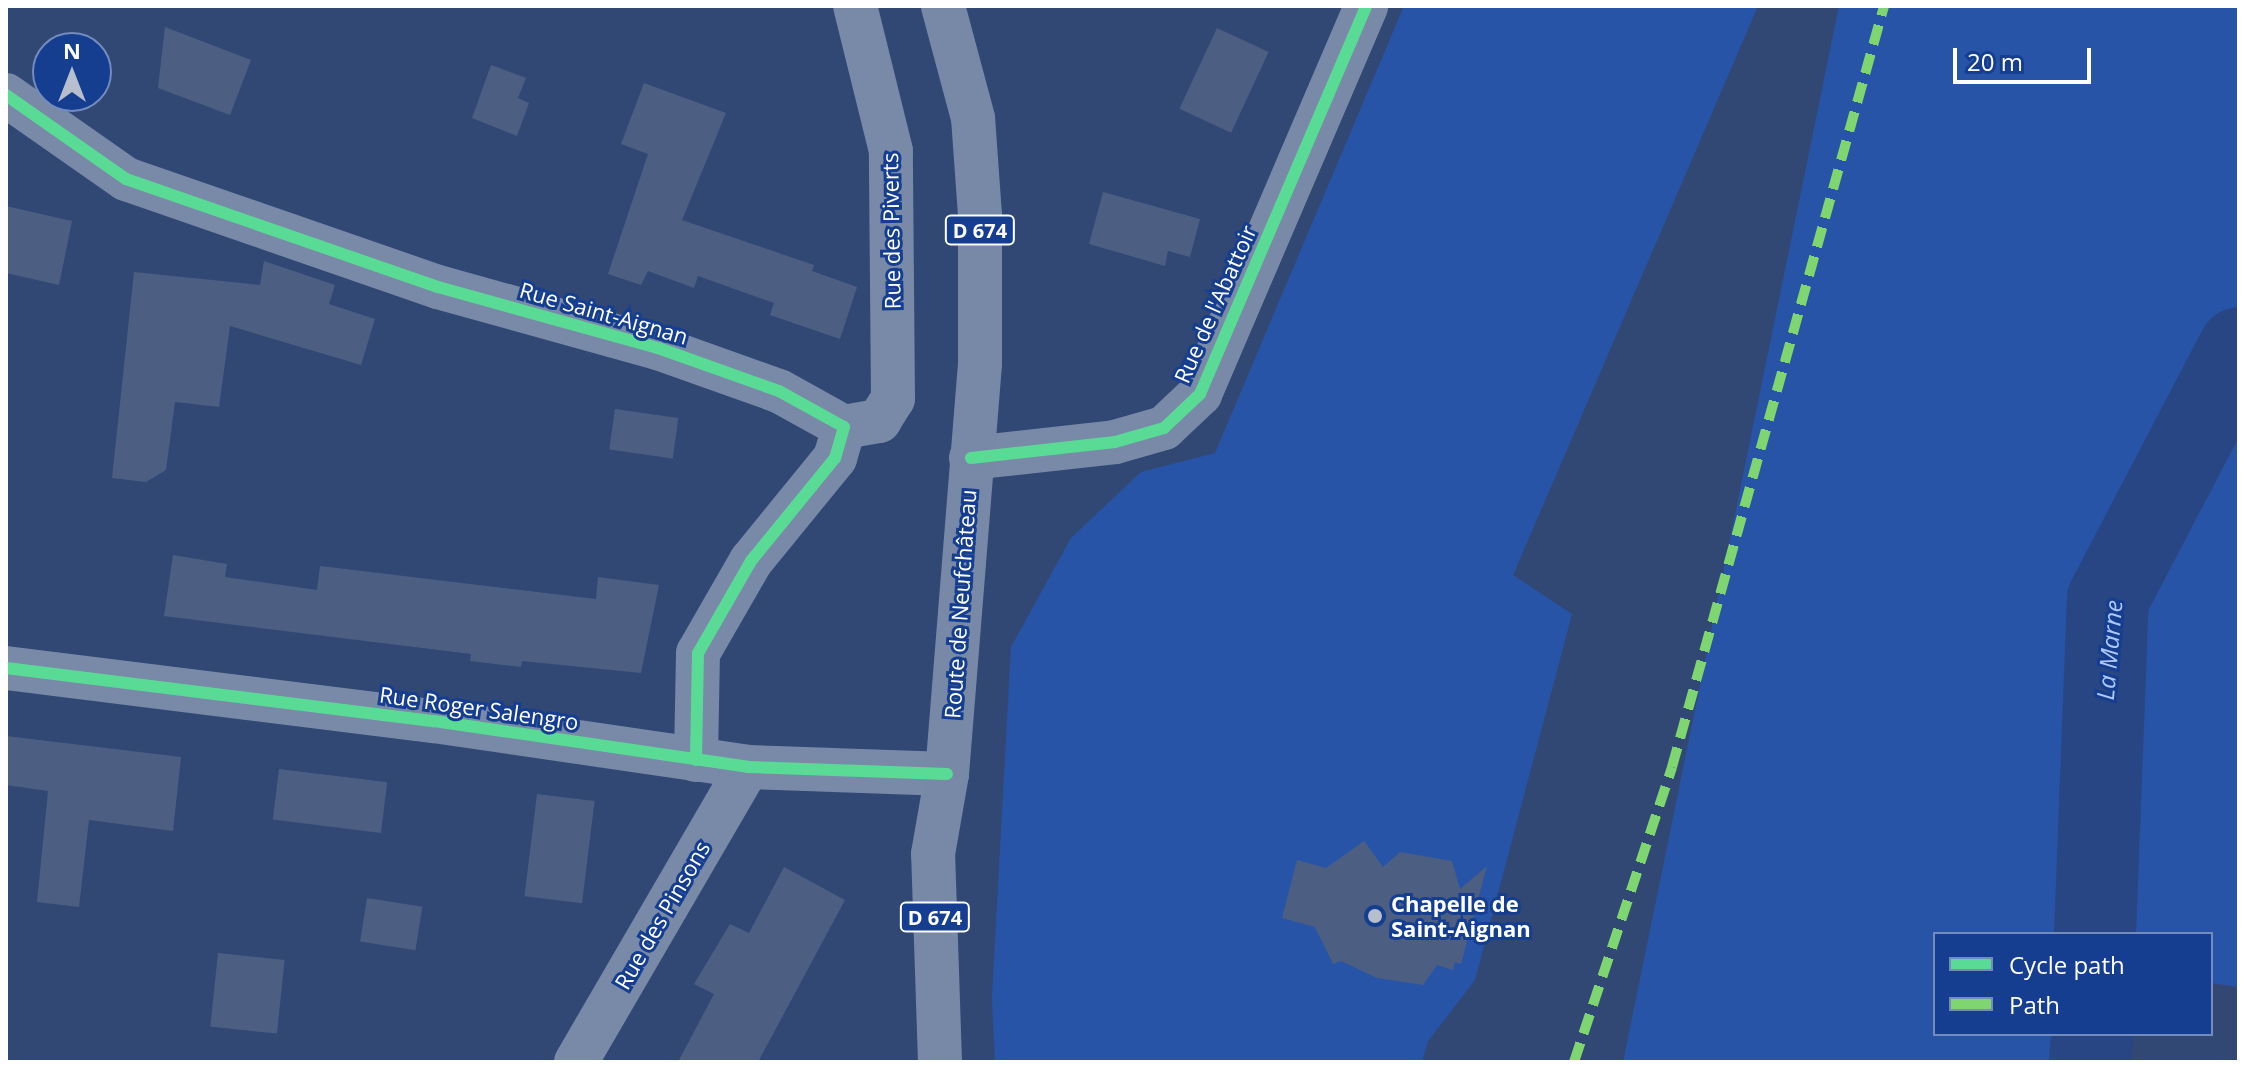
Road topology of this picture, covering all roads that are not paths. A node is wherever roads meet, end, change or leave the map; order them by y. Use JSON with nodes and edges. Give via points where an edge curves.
{"nodes":[{"id":1,"x":855,"y":6,"type":"edge"},
{"id":2,"x":943,"y":6,"type":"edge"},
{"id":3,"x":1366,"y":6,"type":"edge"},
{"id":4,"x":6,"y":95,"type":"edge"},
{"id":5,"x":844,"y":427,"type":"junction"},
{"id":6,"x":971,"y":458,"type":"junction"},
{"id":7,"x":6,"y":668,"type":"edge"},
{"id":8,"x":696,"y":760,"type":"junction"},
{"id":9,"x":748,"y":767,"type":"junction"},
{"id":10,"x":947,"y":774,"type":"junction"},
{"id":11,"x":576,"y":1062,"type":"edge"},
{"id":12,"x":940,"y":1062,"type":"edge"}],
"edges":[{"from":1,"to":5,"type":"street","name":"Rue des Piverts","via":[[891,151],[893,399],[879,421]]},
{"from":2,"to":6,"type":"main road","name":"Route de Neufchâteau","number":"D 674","via":[[973,118],[980,215],[980,364]]},
{"from":3,"to":6,"type":"street","name":"Rue de l'Abattoir","via":[[1200,394],[1164,428],[1115,442]]},
{"from":4,"to":5,"type":"street","name":"Rue Saint-Aignan","via":[[126,179],[438,287],[658,348],[779,391]]},
{"from":5,"to":8,"type":"street","via":[[835,458],[751,561],[698,653]]},
{"from":6,"to":10,"type":"main road","name":"Route de Neufchâteau","number":"D 674"},
{"from":7,"to":8,"type":"street","name":"Rue Roger Salengro","via":[[434,721]]},
{"from":8,"to":9,"type":"street","name":"Rue Roger Salengro"},
{"from":9,"to":10,"type":"street","name":"Rue Roger Salengro"},
{"from":9,"to":11,"type":"street","name":"Rue des Pinsons"},
{"from":10,"to":12,"type":"main road","name":"Route de Neufchâteau","number":"D 674","via":[[933,854]]}]}
